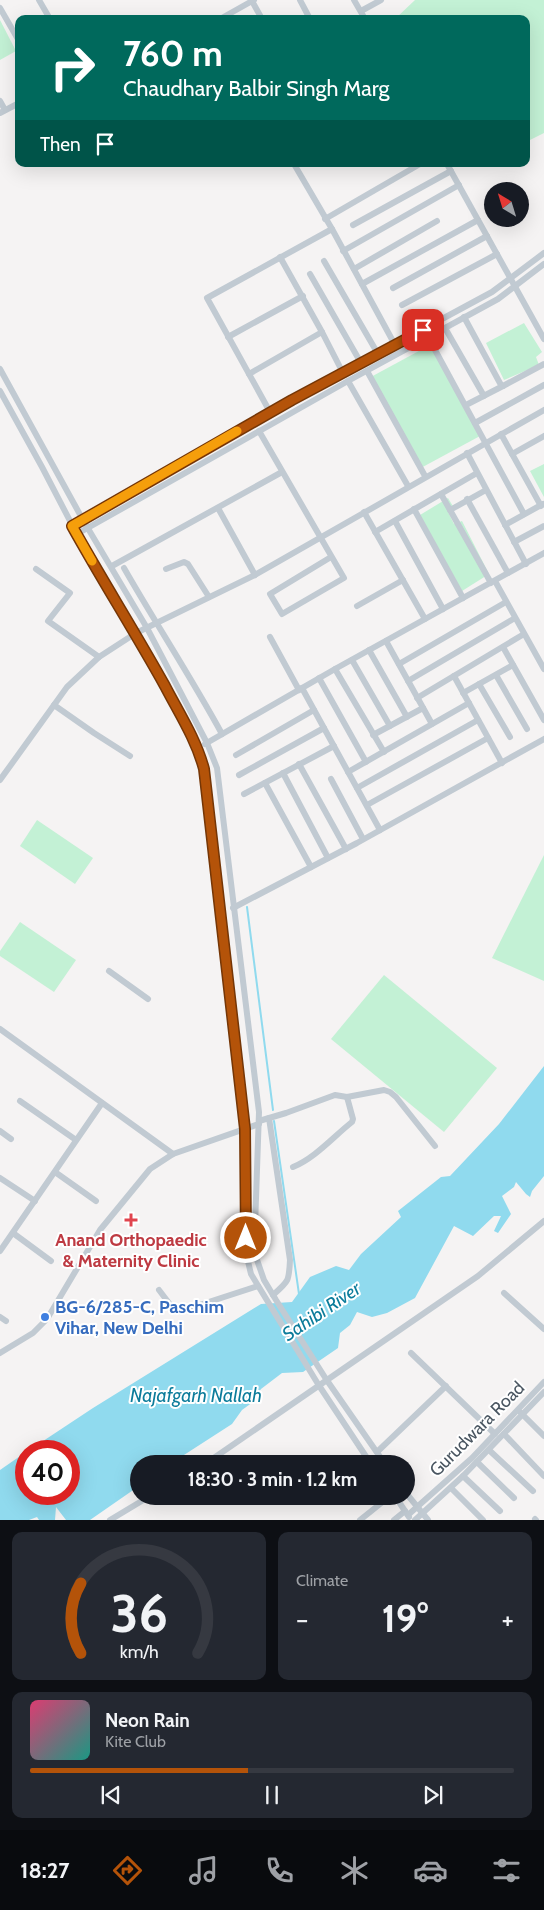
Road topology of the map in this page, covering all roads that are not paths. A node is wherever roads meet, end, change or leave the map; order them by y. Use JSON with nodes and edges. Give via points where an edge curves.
{"nodes":[{"id":1,"x":39,"y":0,"type":"edge"},
{"id":2,"x":300,"y":0,"type":"edge"},
{"id":3,"x":354,"y":0,"type":"edge"},
{"id":4,"x":381,"y":0,"type":"edge"},
{"id":5,"x":253,"y":1,"type":"edge"},
{"id":6,"x":0,"y":8,"type":"edge"},
{"id":7,"x":361,"y":11,"type":"junction"},
{"id":8,"x":48,"y":15,"type":"edge"},
{"id":9,"x":227,"y":15,"type":"edge"},
{"id":10,"x":260,"y":15,"type":"edge"},
{"id":11,"x":308,"y":15,"type":"edge"},
{"id":12,"x":363,"y":15,"type":"edge"},
{"id":13,"x":15,"y":34,"type":"edge"},
{"id":14,"x":0,"y":101,"type":"edge"},
{"id":15,"x":15,"y":105,"type":"edge"},
{"id":16,"x":3,"y":112,"type":"edge"},
{"id":17,"x":296,"y":167,"type":"edge"},
{"id":18,"x":415,"y":167,"type":"edge"},
{"id":19,"x":449,"y":167,"type":"edge"},
{"id":20,"x":451,"y":171,"type":"junction"},
{"id":21,"x":459,"y":185,"type":"junction"},
{"id":22,"x":325,"y":218,"type":"junction"},
{"id":23,"x":478,"y":220,"type":"junction"},
{"id":24,"x":437,"y":221,"type":"dead end"},
{"id":25,"x":352,"y":225,"type":"dead end"},
{"id":26,"x":332,"y":229,"type":"junction"},
{"id":27,"x":487,"y":236,"type":"junction"},
{"id":28,"x":343,"y":251,"type":"junction"},
{"id":29,"x":544,"y":253,"type":"edge"},
{"id":30,"x":498,"y":254,"type":"junction"},
{"id":31,"x":280,"y":257,"type":"junction"},
{"id":32,"x":324,"y":261,"type":"dead end"},
{"id":33,"x":544,"y":264,"type":"edge"},
{"id":34,"x":354,"y":270,"type":"junction"},
{"id":35,"x":310,"y":274,"type":"dead end"},
{"id":36,"x":510,"y":278,"type":"junction"},
{"id":37,"x":362,"y":284,"type":"junction"},
{"id":38,"x":515,"y":286,"type":"junction"},
{"id":39,"x":393,"y":288,"type":"dead end"},
{"id":40,"x":303,"y":296,"type":"junction"},
{"id":41,"x":402,"y":305,"type":"dead end"},
{"id":42,"x":464,"y":317,"type":"junction"},
{"id":43,"x":445,"y":328,"type":"junction"},
{"id":44,"x":322,"y":332,"type":"junction"},
{"id":45,"x":228,"y":337,"type":"junction"},
{"id":46,"x":428,"y":337,"type":"junction"},
{"id":47,"x":544,"y":339,"type":"edge"},
{"id":48,"x":395,"y":345,"type":"junction"},
{"id":49,"x":378,"y":354,"type":"junction"},
{"id":50,"x":361,"y":363,"type":"junction"},
{"id":51,"x":544,"y":364,"type":"edge"},
{"id":52,"x":0,"y":369,"type":"edge"},
{"id":53,"x":367,"y":371,"type":"junction"},
{"id":54,"x":343,"y":373,"type":"junction"},
{"id":55,"x":249,"y":374,"type":"junction"},
{"id":56,"x":348,"y":381,"type":"junction"},
{"id":57,"x":544,"y":384,"type":"edge"},
{"id":58,"x":503,"y":386,"type":"junction"},
{"id":59,"x":0,"y":391,"type":"edge"},
{"id":60,"x":484,"y":396,"type":"junction"},
{"id":61,"x":466,"y":405,"type":"junction"},
{"id":62,"x":544,"y":410,"type":"edge"},
{"id":63,"x":270,"y":412,"type":"junction"},
{"id":64,"x":475,"y":423,"type":"junction"},
{"id":65,"x":259,"y":431,"type":"junction"},
{"id":66,"x":501,"y":434,"type":"junction"},
{"id":67,"x":544,"y":436,"type":"edge"},
{"id":68,"x":485,"y":443,"type":"junction"},
{"id":69,"x":467,"y":453,"type":"junction"},
{"id":70,"x":512,"y":454,"type":"junction"},
{"id":71,"x":282,"y":472,"type":"junction"},
{"id":72,"x":477,"y":473,"type":"junction"},
{"id":73,"x":425,"y":476,"type":"junction"},
{"id":74,"x":408,"y":486,"type":"junction"},
{"id":75,"x":486,"y":490,"type":"junction"},
{"id":76,"x":441,"y":494,"type":"junction"},
{"id":77,"x":468,"y":499,"type":"junction"},
{"id":78,"x":542,"y":505,"type":"edge"},
{"id":79,"x":218,"y":508,"type":"junction"},
{"id":80,"x":414,"y":509,"type":"junction"},
{"id":81,"x":450,"y":510,"type":"junction"},
{"id":82,"x":364,"y":512,"type":"junction"},
{"id":83,"x":524,"y":514,"type":"junction"},
{"id":84,"x":83,"y":520,"type":"junction"},
{"id":85,"x":395,"y":521,"type":"junction"},
{"id":86,"x":505,"y":525,"type":"junction"},
{"id":87,"x":72,"y":526,"type":"junction"},
{"id":88,"x":544,"y":526,"type":"edge"},
{"id":89,"x":88,"y":527,"type":"junction"},
{"id":90,"x":375,"y":532,"type":"junction"},
{"id":91,"x":77,"y":534,"type":"junction"},
{"id":92,"x":319,"y":538,"type":"junction"},
{"id":93,"x":514,"y":542,"type":"junction"},
{"id":94,"x":544,"y":554,"type":"edge"},
{"id":95,"x":331,"y":558,"type":"junction"},
{"id":96,"x":526,"y":564,"type":"junction"},
{"id":97,"x":112,"y":566,"type":"junction"},
{"id":98,"x":124,"y":568,"type":"dead end"},
{"id":99,"x":36,"y":569,"type":"dead end"},
{"id":100,"x":166,"y":569,"type":"dead end"},
{"id":101,"x":508,"y":573,"type":"junction"},
{"id":102,"x":255,"y":575,"type":"junction"},
{"id":103,"x":402,"y":580,"type":"junction"},
{"id":104,"x":493,"y":582,"type":"junction"},
{"id":105,"x":209,"y":597,"type":"junction"},
{"id":106,"x":463,"y":598,"type":"junction"},
{"id":107,"x":506,"y":602,"type":"junction"},
{"id":108,"x":357,"y":606,"type":"dead end"},
{"id":109,"x":443,"y":609,"type":"junction"},
{"id":110,"x":515,"y":618,"type":"junction"},
{"id":111,"x":425,"y":619,"type":"junction"},
{"id":112,"x":156,"y":623,"type":"junction"},
{"id":113,"x":147,"y":628,"type":"junction"},
{"id":114,"x":136,"y":633,"type":"junction"},
{"id":115,"x":524,"y":634,"type":"junction"},
{"id":116,"x":270,"y":637,"type":"dead end"},
{"id":117,"x":386,"y":641,"type":"junction"},
{"id":118,"x":503,"y":647,"type":"junction"},
{"id":119,"x":369,"y":650,"type":"junction"},
{"id":120,"x":99,"y":657,"type":"junction"},
{"id":121,"x":352,"y":660,"type":"junction"},
{"id":122,"x":399,"y":664,"type":"junction"},
{"id":123,"x":513,"y":665,"type":"junction"},
{"id":124,"x":543,"y":666,"type":"edge"},
{"id":125,"x":335,"y":669,"type":"junction"},
{"id":126,"x":496,"y":674,"type":"junction"},
{"id":127,"x":454,"y":676,"type":"junction"},
{"id":128,"x":319,"y":678,"type":"junction"},
{"id":129,"x":408,"y":681,"type":"junction"},
{"id":130,"x":480,"y":684,"type":"junction"},
{"id":131,"x":300,"y":689,"type":"junction"},
{"id":132,"x":463,"y":693,"type":"junction"},
{"id":133,"x":417,"y":698,"type":"junction"},
{"id":134,"x":469,"y":703,"type":"junction"},
{"id":135,"x":54,"y":705,"type":"junction"},
{"id":136,"x":423,"y":708,"type":"junction"},
{"id":137,"x":314,"y":710,"type":"junction"},
{"id":138,"x":407,"y":716,"type":"junction"},
{"id":139,"x":478,"y":720,"type":"junction"},
{"id":140,"x":544,"y":720,"type":"edge"},
{"id":141,"x":432,"y":724,"type":"junction"},
{"id":142,"x":390,"y":726,"type":"junction"},
{"id":143,"x":324,"y":728,"type":"junction"},
{"id":144,"x":527,"y":729,"type":"dead end"},
{"id":145,"x":222,"y":734,"type":"junction"},
{"id":146,"x":374,"y":735,"type":"junction"},
{"id":147,"x":510,"y":736,"type":"dead end"},
{"id":148,"x":488,"y":738,"type":"junction"},
{"id":149,"x":544,"y":739,"type":"edge"},
{"id":150,"x":207,"y":743,"type":"junction"},
{"id":151,"x":334,"y":746,"type":"junction"},
{"id":152,"x":198,"y":748,"type":"junction"},
{"id":153,"x":384,"y":752,"type":"junction"},
{"id":154,"x":236,"y":755,"type":"dead end"},
{"id":155,"x":130,"y":756,"type":"dead end"},
{"id":156,"x":366,"y":762,"type":"junction"},
{"id":157,"x":502,"y":763,"type":"junction"},
{"id":158,"x":300,"y":764,"type":"junction"},
{"id":159,"x":348,"y":772,"type":"junction"},
{"id":160,"x":283,"y":773,"type":"junction"},
{"id":161,"x":239,"y":775,"type":"dead end"},
{"id":162,"x":330,"y":779,"type":"dead end"},
{"id":163,"x":0,"y":780,"type":"edge"},
{"id":164,"x":265,"y":783,"type":"junction"},
{"id":165,"x":357,"y":788,"type":"junction"},
{"id":166,"x":244,"y":794,"type":"dead end"},
{"id":167,"x":367,"y":805,"type":"junction"},
{"id":168,"x":380,"y":830,"type":"junction"},
{"id":169,"x":363,"y":839,"type":"junction"},
{"id":170,"x":346,"y":848,"type":"junction"},
{"id":171,"x":328,"y":858,"type":"junction"},
{"id":172,"x":311,"y":867,"type":"junction"},
{"id":173,"x":233,"y":908,"type":"junction"},
{"id":174,"x":109,"y":971,"type":"dead end"},
{"id":175,"x":148,"y":999,"type":"dead end"},
{"id":176,"x":2,"y":1031,"type":"edge"},
{"id":177,"x":0,"y":1040,"type":"edge"},
{"id":178,"x":347,"y":1097,"type":"junction"},
{"id":179,"x":20,"y":1101,"type":"dead end"},
{"id":180,"x":102,"y":1103,"type":"junction"},
{"id":181,"x":269,"y":1118,"type":"junction"},
{"id":182,"x":259,"y":1122,"type":"junction"},
{"id":183,"x":245,"y":1129,"type":"junction"},
{"id":184,"x":0,"y":1131,"type":"edge"},
{"id":185,"x":11,"y":1138,"type":"dead end"},
{"id":186,"x":76,"y":1140,"type":"junction"},
{"id":187,"x":435,"y":1146,"type":"dead end"},
{"id":188,"x":173,"y":1154,"type":"junction"},
{"id":189,"x":293,"y":1166,"type":"dead end"},
{"id":190,"x":55,"y":1172,"type":"junction"},
{"id":191,"x":0,"y":1178,"type":"edge"},
{"id":192,"x":35,"y":1201,"type":"junction"},
{"id":193,"x":96,"y":1201,"type":"dead end"},
{"id":194,"x":544,"y":1221,"type":"edge"},
{"id":195,"x":13,"y":1233,"type":"junction"},
{"id":196,"x":0,"y":1252,"type":"edge"},
{"id":197,"x":52,"y":1261,"type":"dead end"},
{"id":198,"x":258,"y":1286,"type":"junction"},
{"id":199,"x":159,"y":1290,"type":"dead end"},
{"id":200,"x":504,"y":1293,"type":"dead end"},
{"id":201,"x":273,"y":1296,"type":"junction"},
{"id":202,"x":265,"y":1299,"type":"junction"},
{"id":203,"x":544,"y":1329,"type":"edge"},
{"id":204,"x":0,"y":1353,"type":"edge"},
{"id":205,"x":411,"y":1353,"type":"dead end"},
{"id":206,"x":326,"y":1379,"type":"junction"},
{"id":207,"x":544,"y":1382,"type":"edge"},
{"id":208,"x":318,"y":1384,"type":"junction"},
{"id":209,"x":446,"y":1386,"type":"junction"},
{"id":210,"x":544,"y":1392,"type":"edge"},
{"id":211,"x":518,"y":1409,"type":"junction"},
{"id":212,"x":523,"y":1415,"type":"junction"},
{"id":213,"x":495,"y":1434,"type":"junction"},
{"id":214,"x":504,"y":1434,"type":"junction"},
{"id":215,"x":543,"y":1434,"type":"edge"},
{"id":216,"x":489,"y":1450,"type":"junction"},
{"id":217,"x":377,"y":1452,"type":"junction"},
{"id":218,"x":218,"y":1455,"type":"edge"},
{"id":219,"x":366,"y":1455,"type":"edge"},
{"id":220,"x":379,"y":1455,"type":"edge"},
{"id":221,"x":477,"y":1462,"type":"junction"},
{"id":222,"x":463,"y":1476,"type":"junction"},
{"id":223,"x":544,"y":1476,"type":"edge"},
{"id":224,"x":451,"y":1488,"type":"junction"},
{"id":225,"x":533,"y":1491,"type":"dead end"},
{"id":226,"x":514,"y":1498,"type":"dead end"},
{"id":227,"x":135,"y":1505,"type":"edge"},
{"id":228,"x":379,"y":1505,"type":"edge"},
{"id":229,"x":401,"y":1505,"type":"edge"},
{"id":230,"x":415,"y":1505,"type":"edge"},
{"id":231,"x":417,"y":1508,"type":"junction"},
{"id":232,"x":500,"y":1511,"type":"dead end"},
{"id":233,"x":422,"y":1514,"type":"junction"},
{"id":234,"x":410,"y":1517,"type":"edge"},
{"id":235,"x":110,"y":1520,"type":"edge"},
{"id":236,"x":360,"y":1520,"type":"edge"},
{"id":237,"x":394,"y":1520,"type":"edge"},
{"id":238,"x":428,"y":1520,"type":"edge"},
{"id":239,"x":483,"y":1520,"type":"edge"}],
"edges":[{"from":1,"to":8,"type":"street"},
{"from":2,"to":11,"type":"street"},
{"from":3,"to":7,"type":"street"},
{"from":4,"to":7,"type":"street"},
{"from":5,"to":9,"type":"street"},
{"from":5,"to":10,"type":"street"},
{"from":6,"to":13,"type":"street"},
{"from":7,"to":12,"type":"street"},
{"from":14,"to":16,"type":"street"},
{"from":15,"to":16,"type":"street"},
{"from":17,"to":22,"type":"street"},
{"from":18,"to":22,"type":"street"},
{"from":19,"to":20,"type":"street"},
{"from":20,"to":21,"type":"street"},
{"from":20,"to":25,"type":"street"},
{"from":21,"to":23,"type":"street"},
{"from":21,"to":28,"type":"street"},
{"from":22,"to":26,"type":"street"},
{"from":23,"to":27,"type":"street"},
{"from":23,"to":37,"type":"street"},
{"from":24,"to":34,"type":"street"},
{"from":26,"to":28,"type":"street"},
{"from":26,"to":31,"type":"street"},
{"from":27,"to":30,"type":"street"},
{"from":27,"to":39,"type":"street"},
{"from":28,"to":34,"type":"street"},
{"from":29,"to":36,"type":"street"},
{"from":30,"to":36,"type":"street"},
{"from":30,"to":41,"type":"street"},
{"from":31,"to":40,"type":"street"},
{"from":31,"to":45,"type":"street","via":[[207,298]]},
{"from":32,"to":49,"type":"street"},
{"from":33,"to":38,"type":"street"},
{"from":34,"to":37,"type":"street"},
{"from":35,"to":50,"type":"street"},
{"from":36,"to":38,"type":"street"},
{"from":36,"to":48,"type":"street","via":[[492,292]]},
{"from":37,"to":48,"type":"street"},
{"from":38,"to":42,"type":"street"},
{"from":38,"to":47,"type":"street"},
{"from":40,"to":44,"type":"street"},
{"from":40,"to":45,"type":"street"},
{"from":42,"to":43,"type":"street"},
{"from":42,"to":58,"type":"street"},
{"from":43,"to":46,"type":"street"},
{"from":43,"to":60,"type":"street"},
{"from":44,"to":54,"type":"street"},
{"from":44,"to":55,"type":"street"},
{"from":45,"to":55,"type":"street"},
{"from":46,"to":53,"type":"street"},
{"from":46,"to":61,"type":"street"},
{"from":48,"to":49,"type":"street"},
{"from":49,"to":50,"type":"street"},
{"from":50,"to":54,"type":"street"},
{"from":51,"to":58,"type":"street"},
{"from":52,"to":84,"type":"street"},
{"from":53,"to":56,"type":"street"},
{"from":53,"to":73,"type":"street"},
{"from":54,"to":63,"type":"street"},
{"from":55,"to":63,"type":"street"},
{"from":56,"to":65,"type":"street"},
{"from":56,"to":74,"type":"street"},
{"from":57,"to":64,"type":"street"},
{"from":58,"to":60,"type":"street"},
{"from":59,"to":87,"type":"street"},
{"from":60,"to":61,"type":"street"},
{"from":61,"to":64,"type":"street"},
{"from":62,"to":66,"type":"street"},
{"from":63,"to":84,"type":"street"},
{"from":64,"to":68,"type":"street"},
{"from":65,"to":71,"type":"street"},
{"from":65,"to":89,"type":"street"},
{"from":66,"to":68,"type":"street"},
{"from":66,"to":70,"type":"street"},
{"from":67,"to":70,"type":"street"},
{"from":68,"to":69,"type":"street"},
{"from":68,"to":83,"type":"street"},
{"from":69,"to":72,"type":"street"},
{"from":69,"to":73,"type":"street"},
{"from":70,"to":78,"type":"street"},
{"from":71,"to":79,"type":"street"},
{"from":71,"to":92,"type":"street"},
{"from":72,"to":75,"type":"street"},
{"from":72,"to":76,"type":"street"},
{"from":73,"to":74,"type":"street"},
{"from":74,"to":82,"type":"street"},
{"from":75,"to":77,"type":"street"},
{"from":75,"to":86,"type":"street"},
{"from":76,"to":80,"type":"street"},
{"from":76,"to":81,"type":"street"},
{"from":77,"to":81,"type":"street"},
{"from":77,"to":101,"type":"street"},
{"from":78,"to":83,"type":"street"},
{"from":79,"to":97,"type":"street"},
{"from":79,"to":102,"type":"street"},
{"from":80,"to":85,"type":"street"},
{"from":80,"to":106,"type":"street"},
{"from":81,"to":104,"type":"street"},
{"from":82,"to":90,"type":"street"},
{"from":82,"to":92,"type":"street"},
{"from":83,"to":86,"type":"street"},
{"from":84,"to":87,"type":"street"},
{"from":84,"to":89,"type":"street"},
{"from":85,"to":90,"type":"street"},
{"from":85,"to":109,"type":"street"},
{"from":86,"to":93,"type":"street"},
{"from":87,"to":91,"type":"street"},
{"from":88,"to":93,"type":"street"},
{"from":89,"to":91,"type":"street"},
{"from":89,"to":97,"type":"street"},
{"from":90,"to":103,"type":"street"},
{"from":91,"to":114,"type":"street"},
{"from":92,"to":95,"type":"street"},
{"from":92,"to":102,"type":"street"},
{"from":93,"to":96,"type":"street"},
{"from":94,"to":96,"type":"street"},
{"from":95,"to":95,"type":"street","via":[[344,578],[282,614],[270,594]]},
{"from":96,"to":101,"type":"street"},
{"from":97,"to":113,"type":"street"},
{"from":98,"to":112,"type":"street"},
{"from":99,"to":120,"type":"street","via":[[70,593],[48,621]]},
{"from":100,"to":105,"type":"street","via":[[179,563],[188,564]]},
{"from":101,"to":104,"type":"street"},
{"from":102,"to":105,"type":"street"},
{"from":103,"to":108,"type":"street"},
{"from":103,"to":111,"type":"street"},
{"from":104,"to":106,"type":"street"},
{"from":104,"to":107,"type":"street"},
{"from":105,"to":112,"type":"street"},
{"from":106,"to":109,"type":"street"},
{"from":107,"to":110,"type":"street"},
{"from":107,"to":122,"type":"street"},
{"from":109,"to":111,"type":"street"},
{"from":110,"to":115,"type":"street"},
{"from":110,"to":129,"type":"street"},
{"from":111,"to":117,"type":"street"},
{"from":112,"to":113,"type":"street"},
{"from":112,"to":145,"type":"street"},
{"from":113,"to":114,"type":"street"},
{"from":113,"to":150,"type":"street"},
{"from":114,"to":120,"type":"street"},
{"from":114,"to":152,"type":"street"},
{"from":115,"to":118,"type":"street"},
{"from":115,"to":124,"type":"street"},
{"from":116,"to":131,"type":"street"},
{"from":117,"to":119,"type":"street"},
{"from":117,"to":122,"type":"street"},
{"from":118,"to":123,"type":"street"},
{"from":118,"to":127,"type":"street"},
{"from":119,"to":121,"type":"street"},
{"from":119,"to":138,"type":"street"},
{"from":120,"to":135,"type":"street","via":[[67,687]]},
{"from":121,"to":125,"type":"street"},
{"from":121,"to":142,"type":"street"},
{"from":122,"to":129,"type":"street"},
{"from":123,"to":126,"type":"street"},
{"from":123,"to":140,"type":"street"},
{"from":125,"to":128,"type":"street"},
{"from":125,"to":146,"type":"street"},
{"from":126,"to":130,"type":"street"},
{"from":126,"to":144,"type":"street"},
{"from":127,"to":132,"type":"street"},
{"from":127,"to":133,"type":"street"},
{"from":128,"to":131,"type":"street"},
{"from":128,"to":156,"type":"street"},
{"from":129,"to":133,"type":"street"},
{"from":130,"to":132,"type":"street"},
{"from":130,"to":147,"type":"street"},
{"from":131,"to":137,"type":"street"},
{"from":131,"to":145,"type":"street"},
{"from":132,"to":134,"type":"street"},
{"from":133,"to":136,"type":"street"},
{"from":134,"to":139,"type":"street"},
{"from":134,"to":141,"type":"street"},
{"from":135,"to":155,"type":"street"},
{"from":135,"to":163,"type":"street"},
{"from":136,"to":138,"type":"street"},
{"from":136,"to":141,"type":"street"},
{"from":137,"to":143,"type":"street"},
{"from":137,"to":154,"type":"street"},
{"from":138,"to":142,"type":"street"},
{"from":139,"to":148,"type":"street"},
{"from":139,"to":165,"type":"street"},
{"from":141,"to":153,"type":"street"},
{"from":142,"to":146,"type":"street"},
{"from":143,"to":151,"type":"street"},
{"from":143,"to":161,"type":"street"},
{"from":145,"to":150,"type":"street"},
{"from":146,"to":153,"type":"street"},
{"from":148,"to":157,"type":"street"},
{"from":148,"to":167,"type":"street"},
{"from":149,"to":157,"type":"street"},
{"from":150,"to":152,"type":"street"},
{"from":150,"to":173,"type":"street","via":[[217,768]]},
{"from":151,"to":158,"type":"street"},
{"from":151,"to":159,"type":"street"},
{"from":152,"to":183,"type":"street","via":[[210,805]]},
{"from":153,"to":156,"type":"street"},
{"from":156,"to":159,"type":"street"},
{"from":157,"to":168,"type":"street"},
{"from":158,"to":160,"type":"street"},
{"from":158,"to":170,"type":"street"},
{"from":159,"to":165,"type":"street"},
{"from":160,"to":164,"type":"street"},
{"from":160,"to":171,"type":"street"},
{"from":162,"to":169,"type":"street"},
{"from":164,"to":166,"type":"street"},
{"from":164,"to":172,"type":"street"},
{"from":165,"to":167,"type":"street"},
{"from":167,"to":168,"type":"street"},
{"from":168,"to":169,"type":"street"},
{"from":169,"to":170,"type":"street"},
{"from":170,"to":171,"type":"street"},
{"from":171,"to":172,"type":"street"},
{"from":172,"to":173,"type":"street"},
{"from":173,"to":182,"type":"street"},
{"from":174,"to":175,"type":"street"},
{"from":176,"to":177,"type":"street"},
{"from":176,"to":180,"type":"street"},
{"from":178,"to":181,"type":"street","via":[[335,1095]]},
{"from":178,"to":187,"type":"street","via":[[378,1090],[390,1092]]},
{"from":178,"to":189,"type":"street","via":[[352,1122],[310,1159]]},
{"from":179,"to":186,"type":"street"},
{"from":180,"to":186,"type":"street"},
{"from":180,"to":188,"type":"street"},
{"from":181,"to":182,"type":"street"},
{"from":181,"to":201,"type":"street","via":[[290,1260],[286,1284]]},
{"from":182,"to":183,"type":"street"},
{"from":182,"to":201,"type":"street","via":[[256,1256]]},
{"from":183,"to":188,"type":"street"},
{"from":183,"to":198,"type":"street","via":[[246,1253]]},
{"from":184,"to":185,"type":"street"},
{"from":186,"to":190,"type":"street"},
{"from":188,"to":204,"type":"street","via":[[150,1169],[100,1230],[48,1319],[33,1333]]},
{"from":190,"to":192,"type":"street"},
{"from":190,"to":193,"type":"street"},
{"from":191,"to":192,"type":"street"},
{"from":192,"to":195,"type":"street"},
{"from":194,"to":206,"type":"street","via":[[478,1276]]},
{"from":195,"to":196,"type":"street"},
{"from":195,"to":197,"type":"street"},
{"from":198,"to":199,"type":"street","via":[[178,1312]]},
{"from":198,"to":202,"type":"street"},
{"from":200,"to":203,"type":"street"},
{"from":201,"to":202,"type":"street"},
{"from":201,"to":206,"type":"street"},
{"from":202,"to":208,"type":"street"},
{"from":205,"to":209,"type":"street"},
{"from":206,"to":208,"type":"street"},
{"from":206,"to":217,"type":"street"},
{"from":207,"to":211,"type":"street","name":"Gurudwara Road"},
{"from":208,"to":218,"type":"street"},
{"from":208,"to":219,"type":"street"},
{"from":209,"to":213,"type":"street"},
{"from":209,"to":217,"type":"street"},
{"from":210,"to":212,"type":"street","name":"Gurudwara Road"},
{"from":211,"to":212,"type":"street"},
{"from":211,"to":213,"type":"street","name":"Gurudwara Road"},
{"from":212,"to":214,"type":"street","name":"Gurudwara Road"},
{"from":212,"to":215,"type":"street"},
{"from":213,"to":231,"type":"street","name":"Gurudwara Road"},
{"from":214,"to":216,"type":"street","name":"Gurudwara Road"},
{"from":214,"to":223,"type":"street"},
{"from":216,"to":221,"type":"street","name":"Gurudwara Road"},
{"from":216,"to":225,"type":"street"},
{"from":217,"to":220,"type":"street"},
{"from":221,"to":222,"type":"street","name":"Gurudwara Road"},
{"from":221,"to":226,"type":"street"},
{"from":222,"to":224,"type":"street","name":"Gurudwara Road"},
{"from":222,"to":232,"type":"street"},
{"from":224,"to":233,"type":"street","name":"Gurudwara Road"},
{"from":224,"to":239,"type":"street"},
{"from":227,"to":235,"type":"street"},
{"from":228,"to":236,"type":"street"},
{"from":229,"to":234,"type":"street"},
{"from":230,"to":231,"type":"street"},
{"from":231,"to":233,"type":"street"},
{"from":231,"to":234,"type":"street","name":"Gurudwara Road"},
{"from":233,"to":234,"type":"street","name":"Gurudwara Road"},
{"from":233,"to":238,"type":"street"},
{"from":234,"to":237,"type":"street"}]}
